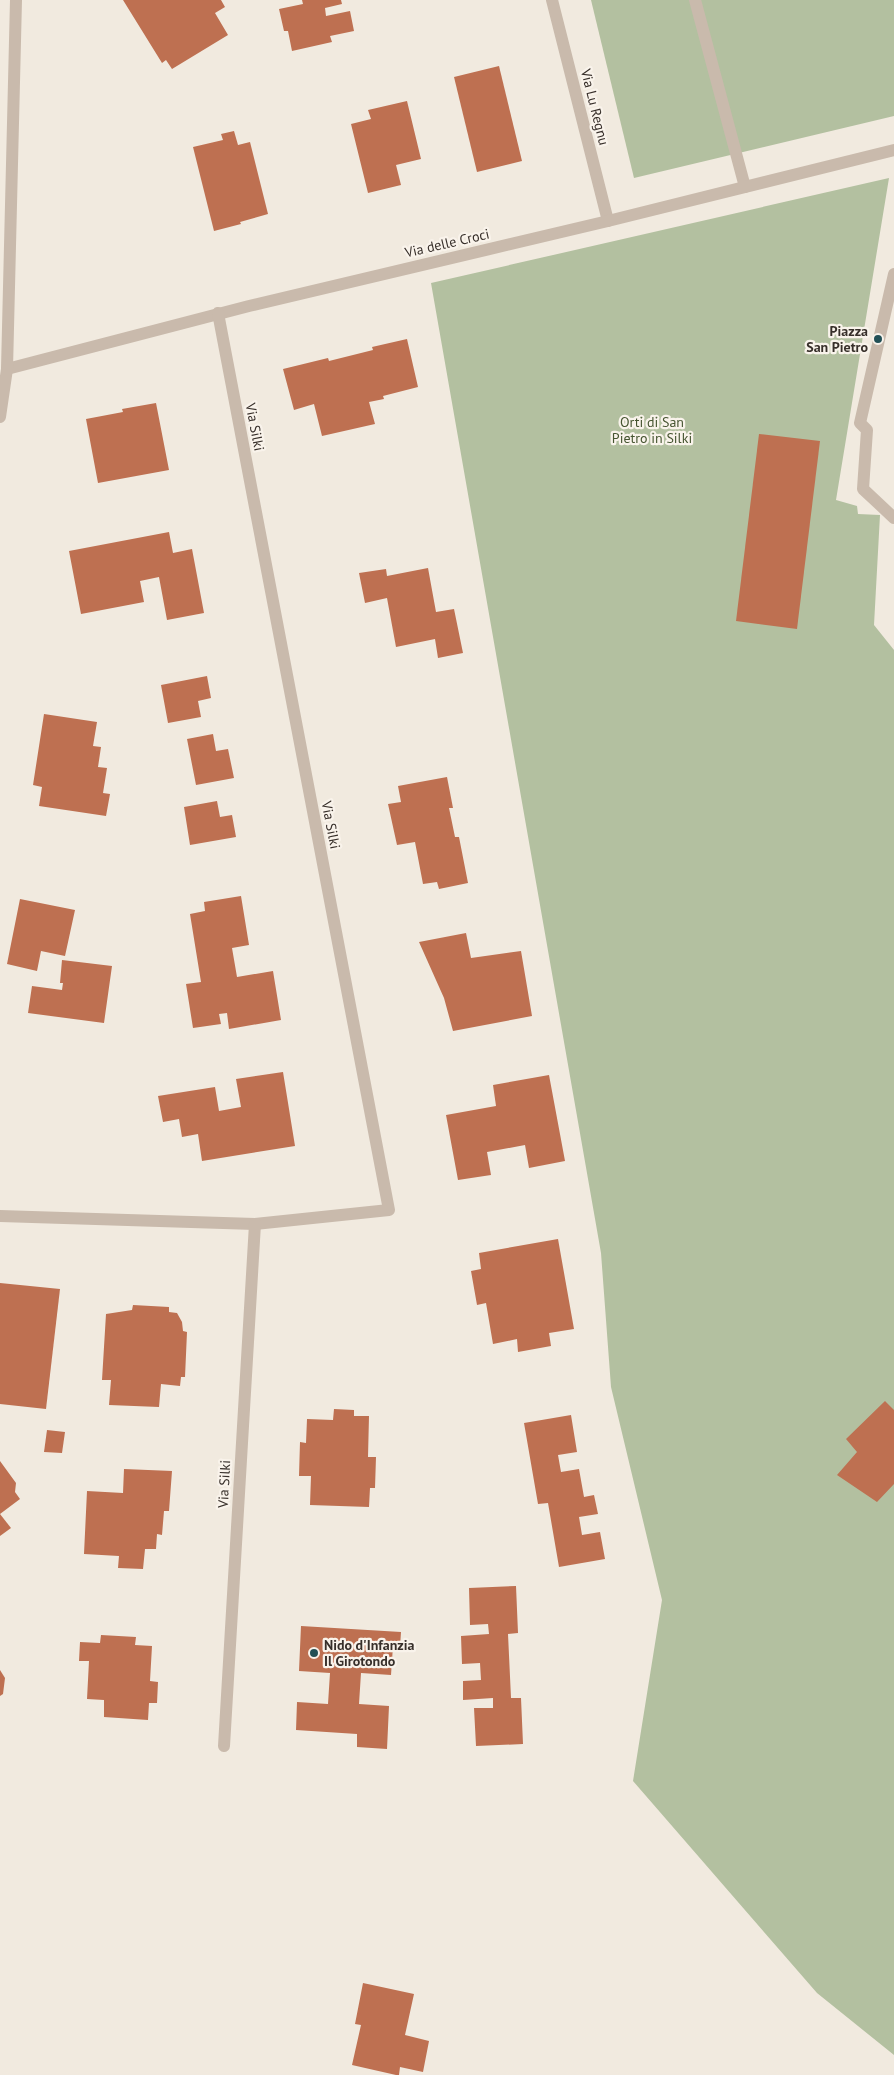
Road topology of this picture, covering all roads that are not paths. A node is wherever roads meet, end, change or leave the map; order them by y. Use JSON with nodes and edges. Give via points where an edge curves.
{"nodes":[{"id":1,"x":16,"y":0,"type":"edge"},
{"id":2,"x":552,"y":0,"type":"edge"},
{"id":3,"x":695,"y":0,"type":"edge"},
{"id":4,"x":894,"y":150,"type":"edge"},
{"id":5,"x":745,"y":187,"type":"junction"},
{"id":6,"x":608,"y":221,"type":"junction"},
{"id":7,"x":894,"y":274,"type":"edge"},
{"id":8,"x":218,"y":313,"type":"junction"},
{"id":9,"x":7,"y":369,"type":"junction"},
{"id":10,"x":0,"y":418,"type":"edge"},
{"id":11,"x":894,"y":518,"type":"edge"},
{"id":12,"x":0,"y":1216,"type":"edge"},
{"id":13,"x":254,"y":1224,"type":"junction"},
{"id":14,"x":224,"y":1746,"type":"dead end"}],
"edges":[{"from":1,"to":9,"type":"street"},
{"from":2,"to":6,"type":"street","name":"Via Lu Regnu"},
{"from":3,"to":5,"type":"street"},
{"from":4,"to":5,"type":"street","name":"Via delle Croci"},
{"from":5,"to":6,"type":"street","name":"Via delle Croci"},
{"from":6,"to":8,"type":"street","name":"Via delle Croci"},
{"from":7,"to":11,"type":"street","via":[[860,423],[867,430],[863,488]]},
{"from":8,"to":9,"type":"street","name":"Via delle Croci"},
{"from":8,"to":13,"type":"street","name":"Via Silki","via":[[389,1210]]},
{"from":9,"to":10,"type":"street"},
{"from":12,"to":13,"type":"street","name":"Via Silki"},
{"from":13,"to":14,"type":"street","name":"Via Silki"}]}
